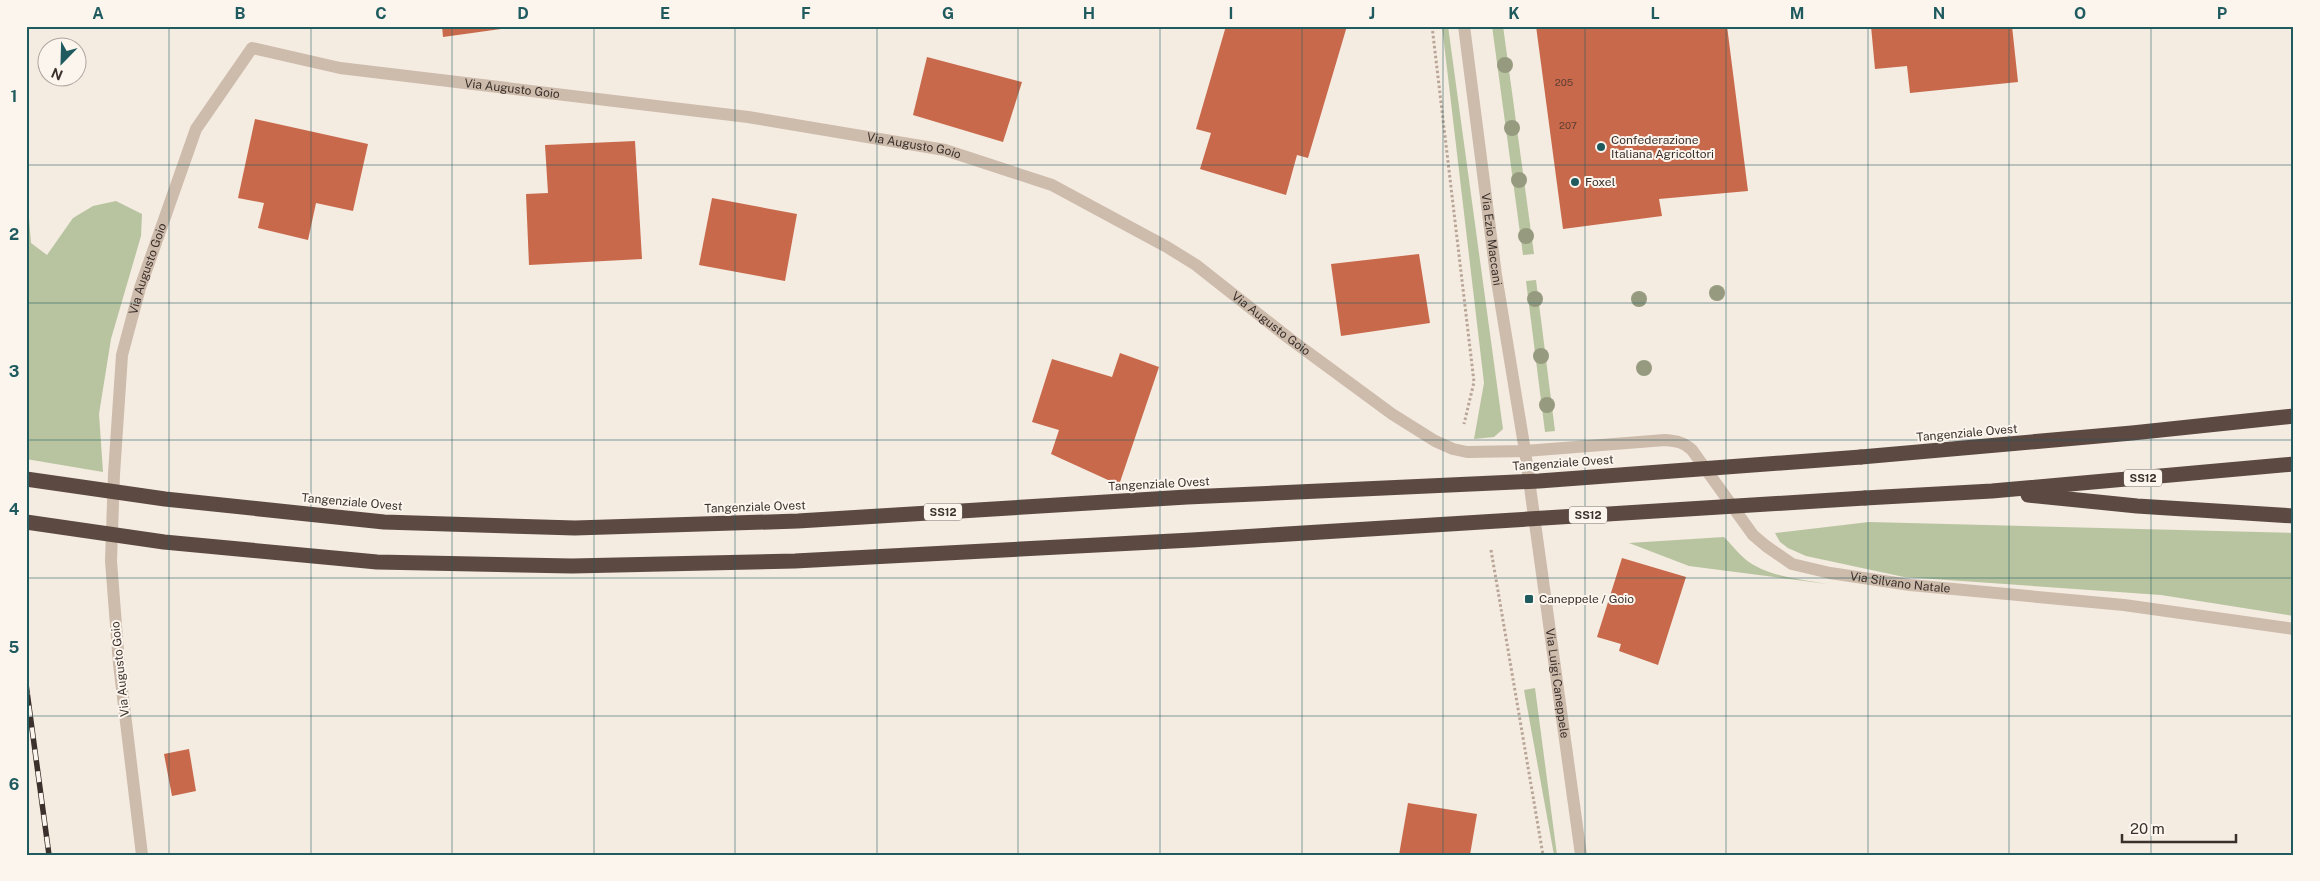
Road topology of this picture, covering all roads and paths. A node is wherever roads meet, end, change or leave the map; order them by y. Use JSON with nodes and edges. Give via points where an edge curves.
{"nodes":[{"id":1,"x":1432,"y":26,"type":"edge"},
{"id":2,"x":1464,"y":26,"type":"edge"},
{"id":3,"x":2294,"y":416,"type":"edge"},
{"id":4,"x":1466,"y":452,"type":"junction"},
{"id":5,"x":1525,"y":452,"type":"junction"},
{"id":6,"x":2294,"y":464,"type":"edge"},
{"id":7,"x":26,"y":479,"type":"edge"},
{"id":8,"x":1992,"y":491,"type":"junction"},
{"id":9,"x":2294,"y":516,"type":"edge"},
{"id":10,"x":26,"y":522,"type":"edge"},
{"id":11,"x":1489,"y":542,"type":"dead end"},
{"id":12,"x":2294,"y":629,"type":"edge"},
{"id":13,"x":142,"y":855,"type":"edge"},
{"id":14,"x":1543,"y":855,"type":"edge"},
{"id":15,"x":1582,"y":855,"type":"edge"}],
"edges":[{"from":1,"to":4,"type":"path","via":[[1474,382],[1464,424]]},
{"from":2,"to":5,"type":"street","name":"Via Ezio Maccani","via":[[1496,274]]},
{"from":3,"to":7,"type":"highway","name":"Tangenziale Ovest","number":"SS12","bridge":true,"via":[[1861,457],[1538,481],[1187,497],[798,521],[575,528],[384,522],[165,499]]},
{"from":4,"to":5,"type":"street","name":"Via Augusto Goio"},
{"from":4,"to":13,"type":"street","name":"Via Augusto Goio","via":[[1435,441],[1392,414],[1196,265],[1052,185],[945,150],[748,117],[340,68],[252,48],[196,130],[140,288],[122,355],[111,561],[119,664]]},
{"from":5,"to":12,"type":"street","name":"Via Silvano Natale","via":[[1665,440],[1687,444],[1753,535],[1792,564],[1830,573],[1910,585],[2124,605]]},
{"from":5,"to":15,"type":"street","name":"Via Luigi Caneppele"},
{"from":6,"to":8,"type":"highway","number":"SS12"},
{"from":8,"to":9,"type":"highway","via":[[2137,506]]},
{"from":8,"to":10,"type":"highway","number":"SS12","bridge":true,"via":[[1192,540],[805,560],[572,566],[377,562],[164,542]]},
{"from":11,"to":14,"type":"path"}]}
